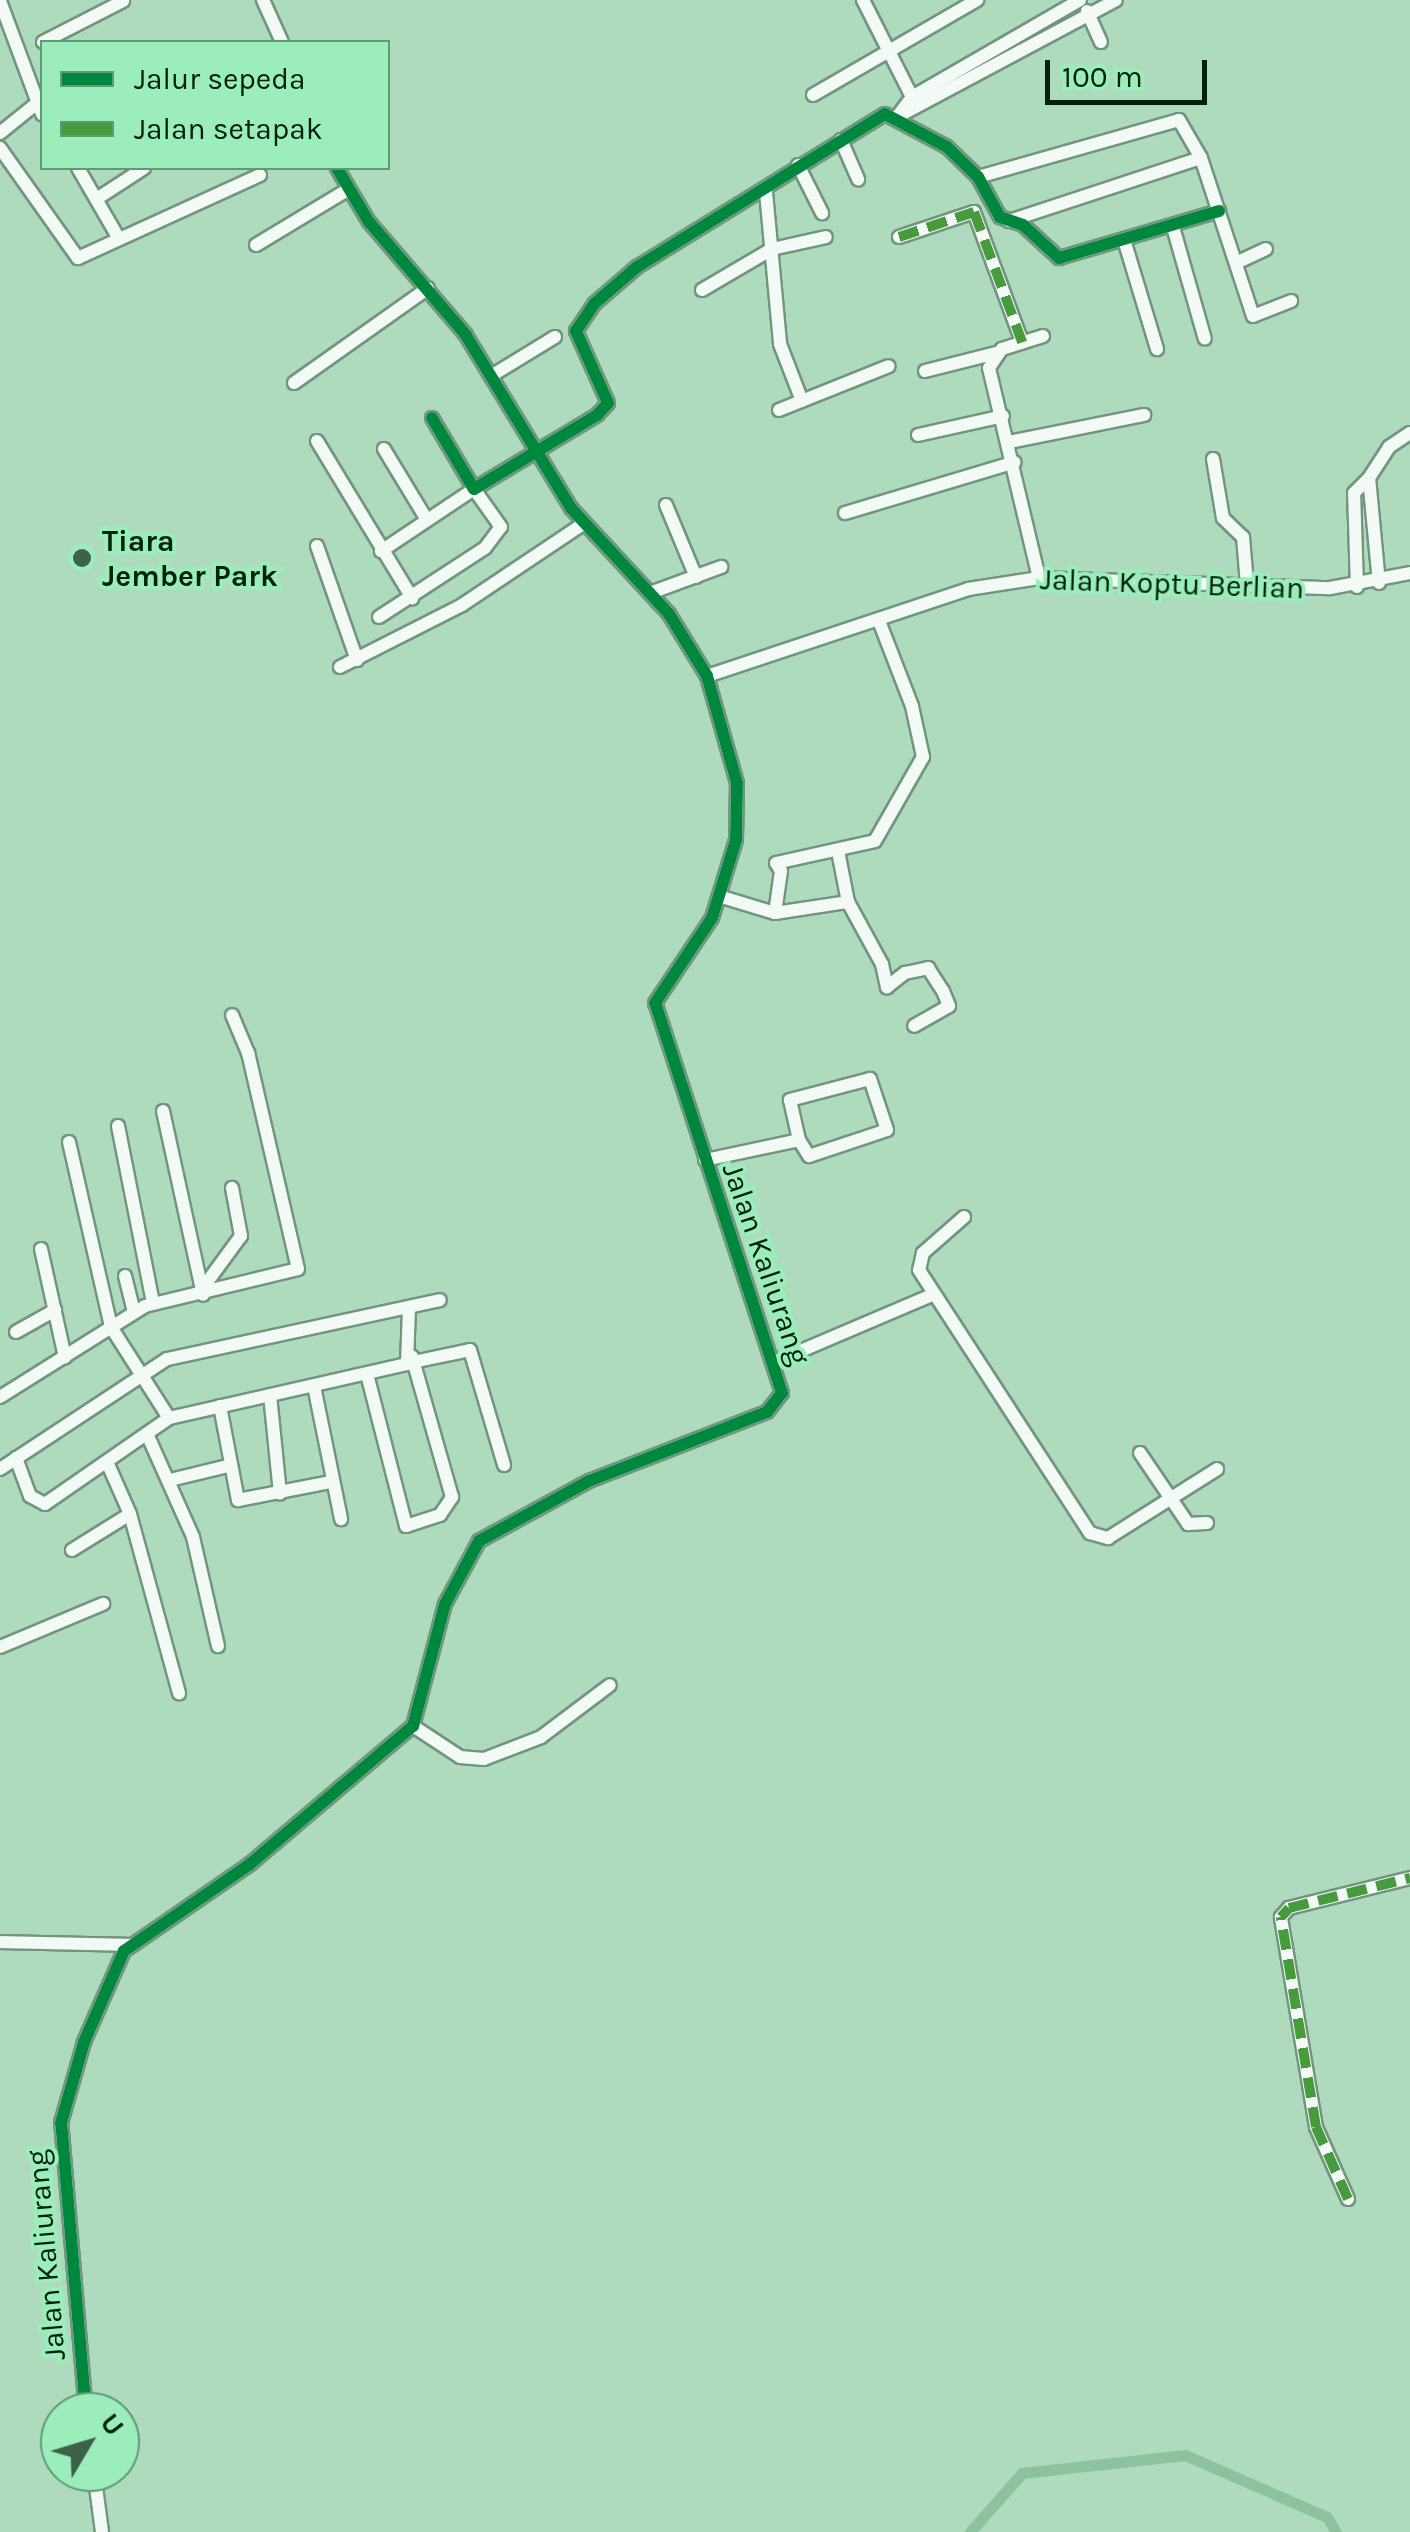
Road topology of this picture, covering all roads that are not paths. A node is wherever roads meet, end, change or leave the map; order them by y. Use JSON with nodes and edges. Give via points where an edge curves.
{"nodes":[{"id":1,"x":263,"y":0,"type":"edge"},
{"id":2,"x":977,"y":0,"type":"edge"},
{"id":3,"x":1081,"y":0,"type":"edge"},
{"id":4,"x":1116,"y":0,"type":"edge"},
{"id":5,"x":123,"y":1,"type":"edge"},
{"id":6,"x":0,"y":2,"type":"edge"},
{"id":7,"x":868,"y":2,"type":"edge"},
{"id":8,"x":1089,"y":15,"type":"junction"},
{"id":9,"x":49,"y":40,"type":"edge"},
{"id":10,"x":281,"y":40,"type":"edge"},
{"id":11,"x":1101,"y":42,"type":"dead end"},
{"id":12,"x":40,"y":44,"type":"edge"},
{"id":13,"x":888,"y":49,"type":"junction"},
{"id":14,"x":20,"y":52,"type":"junction"},
{"id":15,"x":814,"y":95,"type":"dead end"},
{"id":16,"x":912,"y":97,"type":"junction"},
{"id":17,"x":39,"y":109,"type":"edge"},
{"id":18,"x":897,"y":116,"type":"junction"},
{"id":19,"x":0,"y":134,"type":"edge"},
{"id":20,"x":841,"y":140,"type":"junction"},
{"id":21,"x":0,"y":148,"type":"edge"},
{"id":22,"x":1201,"y":158,"type":"junction"},
{"id":23,"x":798,"y":166,"type":"junction"},
{"id":24,"x":79,"y":170,"type":"edge"},
{"id":25,"x":141,"y":170,"type":"edge"},
{"id":26,"x":338,"y":170,"type":"edge"},
{"id":27,"x":260,"y":174,"type":"dead end"},
{"id":28,"x":978,"y":177,"type":"junction"},
{"id":29,"x":858,"y":179,"type":"dead end"},
{"id":30,"x":347,"y":190,"type":"junction"},
{"id":31,"x":766,"y":192,"type":"junction"},
{"id":32,"x":98,"y":198,"type":"junction"},
{"id":33,"x":1219,"y":210,"type":"junction"},
{"id":34,"x":822,"y":213,"type":"dead end"},
{"id":35,"x":1009,"y":221,"type":"junction"},
{"id":36,"x":1173,"y":228,"type":"junction"},
{"id":37,"x":118,"y":236,"type":"junction"},
{"id":38,"x":826,"y":237,"type":"dead end"},
{"id":39,"x":899,"y":237,"type":"dead end"},
{"id":40,"x":1124,"y":243,"type":"junction"},
{"id":41,"x":256,"y":245,"type":"dead end"},
{"id":42,"x":772,"y":250,"type":"junction"},
{"id":43,"x":1266,"y":250,"type":"dead end"},
{"id":44,"x":1236,"y":263,"type":"junction"},
{"id":45,"x":428,"y":288,"type":"junction"},
{"id":46,"x":702,"y":290,"type":"dead end"},
{"id":47,"x":1291,"y":301,"type":"dead end"},
{"id":48,"x":1043,"y":336,"type":"dead end"},
{"id":49,"x":555,"y":337,"type":"dead end"},
{"id":50,"x":1206,"y":339,"type":"dead end"},
{"id":51,"x":1022,"y":342,"type":"junction"},
{"id":52,"x":1157,"y":349,"type":"dead end"},
{"id":53,"x":996,"y":353,"type":"junction"},
{"id":54,"x":889,"y":366,"type":"dead end"},
{"id":55,"x":925,"y":371,"type":"dead end"},
{"id":56,"x":492,"y":376,"type":"junction"},
{"id":57,"x":294,"y":382,"type":"dead end"},
{"id":58,"x":802,"y":401,"type":"junction"},
{"id":59,"x":779,"y":410,"type":"dead end"},
{"id":60,"x":1144,"y":414,"type":"dead end"},
{"id":61,"x":1003,"y":416,"type":"junction"},
{"id":62,"x":432,"y":418,"type":"dead end"},
{"id":63,"x":1410,"y":433,"type":"edge"},
{"id":64,"x":918,"y":434,"type":"dead end"},
{"id":65,"x":317,"y":441,"type":"dead end"},
{"id":66,"x":1009,"y":442,"type":"junction"},
{"id":67,"x":384,"y":449,"type":"dead end"},
{"id":68,"x":533,"y":450,"type":"junction"},
{"id":69,"x":1213,"y":459,"type":"dead end"},
{"id":70,"x":1015,"y":462,"type":"junction"},
{"id":71,"x":1369,"y":478,"type":"junction"},
{"id":72,"x":474,"y":489,"type":"junction"},
{"id":73,"x":666,"y":505,"type":"dead end"},
{"id":74,"x":845,"y":514,"type":"dead end"},
{"id":75,"x":427,"y":520,"type":"junction"},
{"id":76,"x":583,"y":524,"type":"junction"},
{"id":77,"x":318,"y":546,"type":"dead end"},
{"id":78,"x":381,"y":552,"type":"junction"},
{"id":79,"x":721,"y":567,"type":"dead end"},
{"id":80,"x":1410,"y":573,"type":"edge"},
{"id":81,"x":696,"y":577,"type":"junction"},
{"id":82,"x":1039,"y":578,"type":"junction"},
{"id":83,"x":1379,"y":582,"type":"junction"},
{"id":84,"x":1248,"y":584,"type":"junction"},
{"id":85,"x":1356,"y":587,"type":"junction"},
{"id":86,"x":650,"y":593,"type":"junction"},
{"id":87,"x":412,"y":598,"type":"junction"},
{"id":88,"x":379,"y":616,"type":"dead end"},
{"id":89,"x":879,"y":621,"type":"junction"},
{"id":90,"x":358,"y":660,"type":"junction"},
{"id":91,"x":340,"y":667,"type":"dead end"},
{"id":92,"x":707,"y":676,"type":"junction"},
{"id":93,"x":838,"y":851,"type":"junction"},
{"id":94,"x":722,"y":898,"type":"junction"},
{"id":95,"x":848,"y":902,"type":"junction"},
{"id":96,"x":775,"y":914,"type":"junction"},
{"id":97,"x":232,"y":1015,"type":"dead end"},
{"id":98,"x":914,"y":1026,"type":"dead end"},
{"id":99,"x":163,"y":1111,"type":"dead end"},
{"id":100,"x":118,"y":1126,"type":"dead end"},
{"id":101,"x":799,"y":1140,"type":"junction"},
{"id":102,"x":70,"y":1142,"type":"dead end"},
{"id":103,"x":705,"y":1160,"type":"junction"},
{"id":104,"x":232,"y":1188,"type":"dead end"},
{"id":105,"x":964,"y":1217,"type":"dead end"},
{"id":106,"x":41,"y":1248,"type":"dead end"},
{"id":107,"x":125,"y":1276,"type":"dead end"},
{"id":108,"x":203,"y":1292,"type":"junction"},
{"id":109,"x":932,"y":1295,"type":"junction"},
{"id":110,"x":440,"y":1300,"type":"dead end"},
{"id":111,"x":153,"y":1303,"type":"junction"},
{"id":112,"x":409,"y":1307,"type":"junction"},
{"id":113,"x":55,"y":1310,"type":"junction"},
{"id":114,"x":134,"y":1312,"type":"junction"},
{"id":115,"x":112,"y":1327,"type":"junction"},
{"id":116,"x":16,"y":1332,"type":"dead end"},
{"id":117,"x":65,"y":1357,"type":"junction"},
{"id":118,"x":412,"y":1360,"type":"junction"},
{"id":119,"x":775,"y":1362,"type":"junction"},
{"id":120,"x":144,"y":1373,"type":"junction"},
{"id":121,"x":367,"y":1374,"type":"junction"},
{"id":122,"x":314,"y":1386,"type":"junction"},
{"id":123,"x":270,"y":1394,"type":"junction"},
{"id":124,"x":0,"y":1397,"type":"edge"},
{"id":125,"x":220,"y":1406,"type":"junction"},
{"id":126,"x":170,"y":1418,"type":"junction"},
{"id":127,"x":147,"y":1434,"type":"junction"},
{"id":128,"x":1140,"y":1453,"type":"dead end"},
{"id":129,"x":16,"y":1458,"type":"junction"},
{"id":130,"x":107,"y":1462,"type":"junction"},
{"id":131,"x":504,"y":1465,"type":"dead end"},
{"id":132,"x":228,"y":1466,"type":"junction"},
{"id":133,"x":1217,"y":1468,"type":"dead end"},
{"id":134,"x":0,"y":1469,"type":"edge"},
{"id":135,"x":170,"y":1480,"type":"junction"},
{"id":136,"x":332,"y":1482,"type":"junction"},
{"id":137,"x":280,"y":1493,"type":"junction"},
{"id":138,"x":1169,"y":1498,"type":"junction"},
{"id":139,"x":130,"y":1514,"type":"junction"},
{"id":140,"x":341,"y":1519,"type":"dead end"},
{"id":141,"x":1207,"y":1522,"type":"dead end"},
{"id":142,"x":72,"y":1550,"type":"dead end"},
{"id":143,"x":103,"y":1604,"type":"dead end"},
{"id":144,"x":218,"y":1646,"type":"dead end"},
{"id":145,"x":0,"y":1647,"type":"edge"},
{"id":146,"x":610,"y":1685,"type":"dead end"},
{"id":147,"x":179,"y":1693,"type":"dead end"},
{"id":148,"x":413,"y":1726,"type":"junction"},
{"id":149,"x":1410,"y":1878,"type":"edge"},
{"id":150,"x":0,"y":1942,"type":"edge"},
{"id":151,"x":130,"y":1945,"type":"junction"},
{"id":152,"x":1348,"y":2199,"type":"dead end"},
{"id":153,"x":84,"y":2392,"type":"edge"},
{"id":154,"x":97,"y":2492,"type":"edge"},
{"id":155,"x":102,"y":2532,"type":"edge"}],
"edges":[{"from":1,"to":10,"type":"street"},
{"from":2,"to":13,"type":"street"},
{"from":3,"to":8,"type":"street"},
{"from":3,"to":16,"type":"street"},
{"from":4,"to":8,"type":"street"},
{"from":5,"to":9,"type":"street"},
{"from":6,"to":14,"type":"street"},
{"from":7,"to":13,"type":"street"},
{"from":8,"to":11,"type":"street"},
{"from":8,"to":18,"type":"street"},
{"from":12,"to":14,"type":"street"},
{"from":13,"to":15,"type":"street"},
{"from":13,"to":16,"type":"street"},
{"from":14,"to":17,"type":"street"},
{"from":16,"to":18,"type":"street"},
{"from":17,"to":19,"type":"street"},
{"from":18,"to":20,"type":"street","via":[[885,114]]},
{"from":18,"to":28,"type":"street","via":[[929,132]]},
{"from":20,"to":23,"type":"street"},
{"from":20,"to":29,"type":"street"},
{"from":21,"to":37,"type":"street","via":[[72,256]]},
{"from":22,"to":28,"type":"street","via":[[1176,119]]},
{"from":22,"to":33,"type":"street"},
{"from":22,"to":35,"type":"street"},
{"from":23,"to":31,"type":"street"},
{"from":23,"to":34,"type":"street"},
{"from":24,"to":32,"type":"street"},
{"from":25,"to":32,"type":"street"},
{"from":26,"to":30,"type":"street","name":"Jalan Kaliurang"},
{"from":27,"to":37,"type":"street"},
{"from":28,"to":35,"type":"street","via":[[990,206]]},
{"from":30,"to":41,"type":"street"},
{"from":30,"to":45,"type":"street","name":"Jalan Kaliurang"},
{"from":31,"to":42,"type":"street"},
{"from":31,"to":68,"type":"street","via":[[637,266],[594,304],[578,326],[577,342],[607,406]]},
{"from":32,"to":37,"type":"street"},
{"from":33,"to":36,"type":"street"},
{"from":33,"to":44,"type":"street"},
{"from":35,"to":40,"type":"street","via":[[1036,234],[1059,258]]},
{"from":36,"to":40,"type":"street"},
{"from":36,"to":50,"type":"street"},
{"from":38,"to":42,"type":"street"},
{"from":39,"to":51,"type":"street","via":[[974,212]]},
{"from":40,"to":52,"type":"street"},
{"from":42,"to":46,"type":"street"},
{"from":42,"to":58,"type":"street","via":[[780,344]]},
{"from":43,"to":44,"type":"street"},
{"from":44,"to":47,"type":"street","via":[[1253,316]]},
{"from":45,"to":56,"type":"street","name":"Jalan Kaliurang"},
{"from":45,"to":57,"type":"street"},
{"from":48,"to":51,"type":"street"},
{"from":49,"to":56,"type":"street"},
{"from":51,"to":53,"type":"street"},
{"from":53,"to":55,"type":"street"},
{"from":53,"to":61,"type":"street","via":[[990,376]]},
{"from":54,"to":58,"type":"street"},
{"from":56,"to":68,"type":"street","name":"Jalan Kaliurang"},
{"from":58,"to":59,"type":"street"},
{"from":60,"to":66,"type":"street"},
{"from":61,"to":64,"type":"street"},
{"from":61,"to":66,"type":"street"},
{"from":62,"to":72,"type":"street"},
{"from":63,"to":71,"type":"street","via":[[1388,447]]},
{"from":65,"to":78,"type":"street"},
{"from":66,"to":70,"type":"street"},
{"from":67,"to":75,"type":"street"},
{"from":68,"to":72,"type":"street"},
{"from":68,"to":76,"type":"street","name":"Jalan Kaliurang"},
{"from":69,"to":84,"type":"street","via":[[1222,518],[1243,537]]},
{"from":70,"to":74,"type":"street"},
{"from":70,"to":82,"type":"street"},
{"from":71,"to":83,"type":"street"},
{"from":71,"to":85,"type":"street","via":[[1354,493]]},
{"from":72,"to":75,"type":"street"},
{"from":72,"to":87,"type":"street","via":[[500,532]]},
{"from":73,"to":81,"type":"street"},
{"from":75,"to":78,"type":"street"},
{"from":76,"to":86,"type":"street","name":"Jalan Kaliurang"},
{"from":76,"to":90,"type":"street","via":[[462,605]]},
{"from":77,"to":90,"type":"street"},
{"from":78,"to":87,"type":"street"},
{"from":79,"to":81,"type":"street"},
{"from":80,"to":83,"type":"street","name":"Jalan Koptu Berlian"},
{"from":81,"to":86,"type":"street"},
{"from":82,"to":84,"type":"street","name":"Jalan Koptu Berlian"},
{"from":82,"to":89,"type":"street","name":"Jalan Koptu Berlian","via":[[968,589]]},
{"from":83,"to":85,"type":"street","name":"Jalan Koptu Berlian"},
{"from":84,"to":85,"type":"street","name":"Jalan Koptu Berlian"},
{"from":86,"to":92,"type":"street","name":"Jalan Kaliurang","via":[[689,640]]},
{"from":87,"to":88,"type":"street"},
{"from":89,"to":92,"type":"street","name":"Jalan Koptu Berlian"},
{"from":89,"to":93,"type":"street","via":[[912,706],[923,758],[881,836]]},
{"from":90,"to":91,"type":"street"},
{"from":92,"to":94,"type":"street","name":"Jalan Kaliurang","via":[[737,784],[736,840]]},
{"from":93,"to":95,"type":"street"},
{"from":93,"to":96,"type":"street","via":[[776,863],[781,871]]},
{"from":94,"to":96,"type":"street"},
{"from":94,"to":103,"type":"street","name":"Jalan Kaliurang","via":[[655,999]]},
{"from":95,"to":96,"type":"street"},
{"from":95,"to":98,"type":"street","via":[[882,964],[887,987],[904,973],[928,968],[943,991],[949,1006]]},
{"from":97,"to":108,"type":"street","via":[[248,1053],[300,1263],[276,1279]]},
{"from":99,"to":108,"type":"street"},
{"from":100,"to":111,"type":"street"},
{"from":101,"to":101,"type":"street","via":[[809,1156],[887,1130],[870,1080],[790,1100]]},
{"from":101,"to":103,"type":"street"},
{"from":102,"to":115,"type":"street"},
{"from":103,"to":119,"type":"street","name":"Jalan Kaliurang"},
{"from":104,"to":108,"type":"street","via":[[241,1236]]},
{"from":105,"to":109,"type":"street","via":[[919,1258]]},
{"from":106,"to":113,"type":"street"},
{"from":107,"to":114,"type":"street"},
{"from":108,"to":111,"type":"street"},
{"from":109,"to":119,"type":"street"},
{"from":109,"to":138,"type":"street","via":[[1093,1536],[1108,1538]]},
{"from":110,"to":112,"type":"street"},
{"from":111,"to":114,"type":"street"},
{"from":112,"to":118,"type":"street"},
{"from":112,"to":120,"type":"street","via":[[190,1352]]},
{"from":113,"to":116,"type":"street"},
{"from":113,"to":117,"type":"street"},
{"from":114,"to":115,"type":"street"},
{"from":115,"to":117,"type":"street"},
{"from":115,"to":120,"type":"street"},
{"from":117,"to":124,"type":"street"},
{"from":118,"to":121,"type":"street"},
{"from":118,"to":121,"type":"street","via":[[452,1497],[440,1515],[406,1526]]},
{"from":118,"to":131,"type":"street","via":[[470,1350]]},
{"from":119,"to":148,"type":"street","name":"Jalan Kaliurang","via":[[782,1393],[772,1410],[576,1487],[479,1541],[445,1604]]},
{"from":120,"to":126,"type":"street"},
{"from":120,"to":129,"type":"street"},
{"from":121,"to":122,"type":"street"},
{"from":122,"to":123,"type":"street"},
{"from":122,"to":136,"type":"street"},
{"from":123,"to":125,"type":"street"},
{"from":123,"to":137,"type":"street"},
{"from":125,"to":126,"type":"street"},
{"from":125,"to":132,"type":"street"},
{"from":126,"to":127,"type":"street"},
{"from":127,"to":130,"type":"street"},
{"from":127,"to":135,"type":"street"},
{"from":128,"to":138,"type":"street"},
{"from":129,"to":130,"type":"street","via":[[40,1504]]},
{"from":129,"to":134,"type":"street"},
{"from":130,"to":139,"type":"street"},
{"from":132,"to":135,"type":"street"},
{"from":132,"to":137,"type":"street","via":[[238,1500]]},
{"from":133,"to":138,"type":"street"},
{"from":135,"to":144,"type":"street","via":[[193,1537]]},
{"from":136,"to":137,"type":"street"},
{"from":136,"to":140,"type":"street"},
{"from":138,"to":141,"type":"street","via":[[1192,1528]]},
{"from":139,"to":142,"type":"street"},
{"from":139,"to":147,"type":"street"},
{"from":143,"to":145,"type":"street"},
{"from":146,"to":148,"type":"street","via":[[540,1736],[484,1758],[460,1756]]},
{"from":148,"to":151,"type":"street","name":"Jalan Kaliurang","via":[[238,1873]]},
{"from":149,"to":152,"type":"street","via":[[1289,1908],[1281,1918],[1316,2128]]},
{"from":150,"to":151,"type":"street"},
{"from":151,"to":153,"type":"street","name":"Jalan Kaliurang","via":[[96,2011],[61,2123]]},
{"from":154,"to":155,"type":"street"}]}
